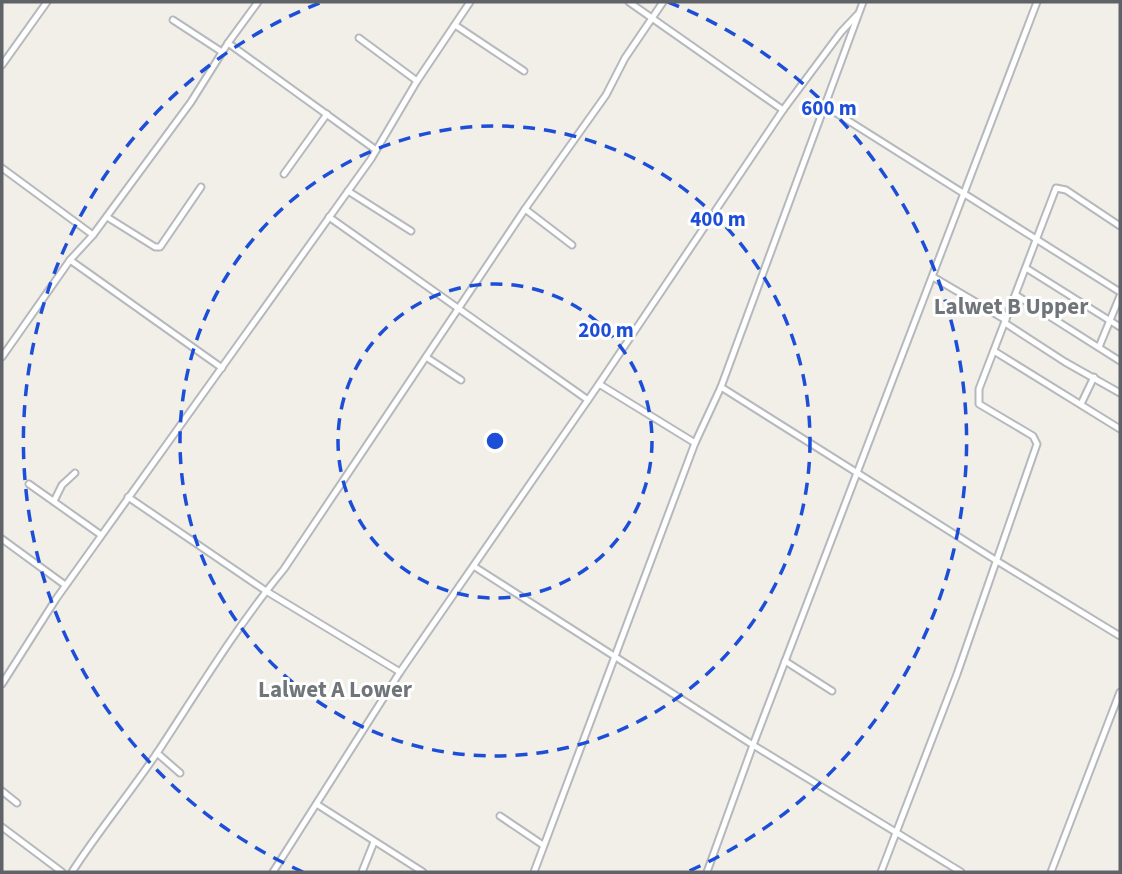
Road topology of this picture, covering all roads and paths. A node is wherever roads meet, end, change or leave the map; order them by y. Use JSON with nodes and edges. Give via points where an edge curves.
{"nodes":[{"id":1,"x":47,"y":2,"type":"edge"},
{"id":2,"x":248,"y":2,"type":"edge"},
{"id":3,"x":470,"y":2,"type":"edge"},
{"id":4,"x":629,"y":2,"type":"edge"},
{"id":5,"x":663,"y":2,"type":"edge"},
{"id":6,"x":863,"y":2,"type":"edge"},
{"id":7,"x":1037,"y":2,"type":"edge"},
{"id":8,"x":256,"y":4,"type":"edge"},
{"id":9,"x":857,"y":15,"type":"junction"},
{"id":10,"x":652,"y":18,"type":"junction"},
{"id":11,"x":173,"y":20,"type":"dead end"},
{"id":12,"x":455,"y":25,"type":"junction"},
{"id":13,"x":359,"y":38,"type":"dead end"},
{"id":14,"x":228,"y":43,"type":"junction"},
{"id":15,"x":222,"y":52,"type":"junction"},
{"id":16,"x":2,"y":65,"type":"edge"},
{"id":17,"x":524,"y":71,"type":"dead end"},
{"id":18,"x":417,"y":81,"type":"junction"},
{"id":19,"x":825,"y":106,"type":"junction"},
{"id":20,"x":783,"y":110,"type":"junction"},
{"id":21,"x":327,"y":114,"type":"junction"},
{"id":22,"x":376,"y":150,"type":"junction"},
{"id":23,"x":2,"y":168,"type":"edge"},
{"id":24,"x":284,"y":174,"type":"dead end"},
{"id":25,"x":201,"y":187,"type":"dead end"},
{"id":26,"x":348,"y":191,"type":"junction"},
{"id":27,"x":964,"y":192,"type":"junction"},
{"id":28,"x":525,"y":209,"type":"junction"},
{"id":29,"x":107,"y":217,"type":"junction"},
{"id":30,"x":329,"y":217,"type":"junction"},
{"id":31,"x":1120,"y":225,"type":"edge"},
{"id":32,"x":411,"y":231,"type":"dead end"},
{"id":33,"x":93,"y":235,"type":"junction"},
{"id":34,"x":1037,"y":238,"type":"junction"},
{"id":35,"x":572,"y":245,"type":"dead end"},
{"id":36,"x":69,"y":260,"type":"junction"},
{"id":37,"x":1026,"y":268,"type":"junction"},
{"id":38,"x":933,"y":277,"type":"junction"},
{"id":39,"x":1120,"y":294,"type":"edge"},
{"id":40,"x":1016,"y":295,"type":"junction"},
{"id":41,"x":459,"y":308,"type":"junction"},
{"id":42,"x":1110,"y":320,"type":"junction"},
{"id":43,"x":1006,"y":321,"type":"junction"},
{"id":44,"x":1120,"y":327,"type":"edge"},
{"id":45,"x":1099,"y":347,"type":"junction"},
{"id":46,"x":994,"y":351,"type":"junction"},
{"id":47,"x":2,"y":357,"type":"edge"},
{"id":48,"x":426,"y":357,"type":"junction"},
{"id":49,"x":1120,"y":361,"type":"edge"},
{"id":50,"x":222,"y":368,"type":"junction"},
{"id":51,"x":1094,"y":377,"type":"junction"},
{"id":52,"x":461,"y":380,"type":"dead end"},
{"id":53,"x":599,"y":384,"type":"junction"},
{"id":54,"x":721,"y":387,"type":"junction"},
{"id":55,"x":1120,"y":393,"type":"edge"},
{"id":56,"x":588,"y":400,"type":"junction"},
{"id":57,"x":1081,"y":404,"type":"junction"},
{"id":58,"x":1120,"y":429,"type":"edge"},
{"id":59,"x":695,"y":443,"type":"junction"},
{"id":60,"x":75,"y":473,"type":"dead end"},
{"id":61,"x":858,"y":473,"type":"junction"},
{"id":62,"x":29,"y":484,"type":"dead end"},
{"id":63,"x":128,"y":497,"type":"junction"},
{"id":64,"x":54,"y":501,"type":"junction"},
{"id":65,"x":101,"y":535,"type":"junction"},
{"id":66,"x":2,"y":539,"type":"edge"},
{"id":67,"x":997,"y":561,"type":"junction"},
{"id":68,"x":475,"y":567,"type":"junction"},
{"id":69,"x":65,"y":585,"type":"junction"},
{"id":70,"x":266,"y":591,"type":"junction"},
{"id":71,"x":1120,"y":636,"type":"edge"},
{"id":72,"x":615,"y":655,"type":"junction"},
{"id":73,"x":785,"y":661,"type":"junction"},
{"id":74,"x":400,"y":672,"type":"junction"},
{"id":75,"x":2,"y":684,"type":"edge"},
{"id":76,"x":832,"y":691,"type":"dead end"},
{"id":77,"x":1120,"y":692,"type":"edge"},
{"id":78,"x":753,"y":745,"type":"junction"},
{"id":79,"x":157,"y":752,"type":"junction"},
{"id":80,"x":180,"y":773,"type":"dead end"},
{"id":81,"x":2,"y":791,"type":"edge"},
{"id":82,"x":17,"y":803,"type":"dead end"},
{"id":83,"x":318,"y":805,"type":"junction"},
{"id":84,"x":500,"y":816,"type":"dead end"},
{"id":85,"x":2,"y":827,"type":"edge"},
{"id":86,"x":896,"y":832,"type":"junction"},
{"id":87,"x":374,"y":842,"type":"junction"},
{"id":88,"x":543,"y":845,"type":"junction"},
{"id":89,"x":62,"y":872,"type":"edge"},
{"id":90,"x":72,"y":872,"type":"edge"},
{"id":91,"x":273,"y":872,"type":"edge"},
{"id":92,"x":362,"y":872,"type":"edge"},
{"id":93,"x":423,"y":872,"type":"edge"},
{"id":94,"x":534,"y":872,"type":"edge"},
{"id":95,"x":707,"y":872,"type":"edge"},
{"id":96,"x":881,"y":872,"type":"edge"},
{"id":97,"x":961,"y":872,"type":"edge"},
{"id":98,"x":1051,"y":872,"type":"edge"}],
"edges":[{"from":1,"to":16,"type":"street"},
{"from":2,"to":8,"type":"street"},
{"from":3,"to":12,"type":"street"},
{"from":4,"to":10,"type":"street"},
{"from":5,"to":10,"type":"street"},
{"from":6,"to":9,"type":"street"},
{"from":7,"to":27,"type":"street"},
{"from":8,"to":14,"type":"street"},
{"from":9,"to":19,"type":"street"},
{"from":9,"to":20,"type":"street"},
{"from":10,"to":20,"type":"street"},
{"from":10,"to":28,"type":"street","via":[[606,95]]},
{"from":11,"to":15,"type":"street"},
{"from":12,"to":17,"type":"street"},
{"from":12,"to":18,"type":"street"},
{"from":13,"to":18,"type":"street"},
{"from":14,"to":15,"type":"street"},
{"from":14,"to":21,"type":"street"},
{"from":15,"to":29,"type":"street"},
{"from":18,"to":22,"type":"street"},
{"from":19,"to":27,"type":"street"},
{"from":19,"to":54,"type":"street"},
{"from":20,"to":53,"type":"street"},
{"from":21,"to":22,"type":"street"},
{"from":21,"to":24,"type":"street"},
{"from":22,"to":26,"type":"street"},
{"from":23,"to":33,"type":"street"},
{"from":25,"to":29,"type":"street","via":[[160,247]]},
{"from":26,"to":30,"type":"street"},
{"from":26,"to":32,"type":"street"},
{"from":27,"to":34,"type":"street"},
{"from":27,"to":38,"type":"street"},
{"from":28,"to":35,"type":"street"},
{"from":28,"to":41,"type":"street"},
{"from":29,"to":33,"type":"street"},
{"from":30,"to":41,"type":"street"},
{"from":30,"to":50,"type":"street"},
{"from":31,"to":34,"type":"street","via":[[1058,187]]},
{"from":33,"to":36,"type":"street"},
{"from":34,"to":37,"type":"street"},
{"from":34,"to":39,"type":"street"},
{"from":36,"to":47,"type":"street"},
{"from":36,"to":50,"type":"street"},
{"from":37,"to":40,"type":"street"},
{"from":37,"to":42,"type":"street"},
{"from":38,"to":43,"type":"street"},
{"from":38,"to":61,"type":"street"},
{"from":39,"to":42,"type":"street"},
{"from":40,"to":43,"type":"street"},
{"from":40,"to":45,"type":"street"},
{"from":41,"to":48,"type":"street"},
{"from":41,"to":56,"type":"street"},
{"from":42,"to":44,"type":"street"},
{"from":42,"to":45,"type":"street"},
{"from":43,"to":46,"type":"street"},
{"from":43,"to":51,"type":"street"},
{"from":45,"to":49,"type":"street"},
{"from":46,"to":57,"type":"street"},
{"from":46,"to":67,"type":"street","via":[[979,389],[979,404],[1033,436],[1037,444]]},
{"from":48,"to":52,"type":"street"},
{"from":48,"to":70,"type":"street"},
{"from":50,"to":63,"type":"street"},
{"from":51,"to":55,"type":"street"},
{"from":51,"to":57,"type":"street"},
{"from":53,"to":56,"type":"street"},
{"from":53,"to":59,"type":"street"},
{"from":54,"to":59,"type":"street"},
{"from":54,"to":61,"type":"street"},
{"from":56,"to":68,"type":"street"},
{"from":57,"to":58,"type":"street"},
{"from":59,"to":72,"type":"street"},
{"from":60,"to":64,"type":"street"},
{"from":61,"to":67,"type":"street"},
{"from":61,"to":73,"type":"street"},
{"from":62,"to":64,"type":"street"},
{"from":63,"to":65,"type":"street"},
{"from":63,"to":70,"type":"street"},
{"from":64,"to":65,"type":"street"},
{"from":65,"to":69,"type":"street"},
{"from":66,"to":69,"type":"street"},
{"from":67,"to":71,"type":"street"},
{"from":67,"to":86,"type":"street"},
{"from":68,"to":72,"type":"street"},
{"from":68,"to":74,"type":"street"},
{"from":69,"to":75,"type":"street"},
{"from":70,"to":74,"type":"street"},
{"from":70,"to":79,"type":"street"},
{"from":72,"to":78,"type":"street"},
{"from":72,"to":88,"type":"street"},
{"from":73,"to":76,"type":"street"},
{"from":73,"to":78,"type":"street"},
{"from":74,"to":83,"type":"street"},
{"from":77,"to":98,"type":"street"},
{"from":78,"to":86,"type":"street"},
{"from":78,"to":95,"type":"street"},
{"from":79,"to":80,"type":"street"},
{"from":79,"to":90,"type":"street"},
{"from":81,"to":82,"type":"street"},
{"from":83,"to":87,"type":"street"},
{"from":83,"to":91,"type":"street"},
{"from":84,"to":88,"type":"street"},
{"from":85,"to":89,"type":"street"},
{"from":86,"to":96,"type":"street"},
{"from":86,"to":97,"type":"street"},
{"from":87,"to":92,"type":"street"},
{"from":87,"to":93,"type":"street"},
{"from":88,"to":94,"type":"street"}]}
